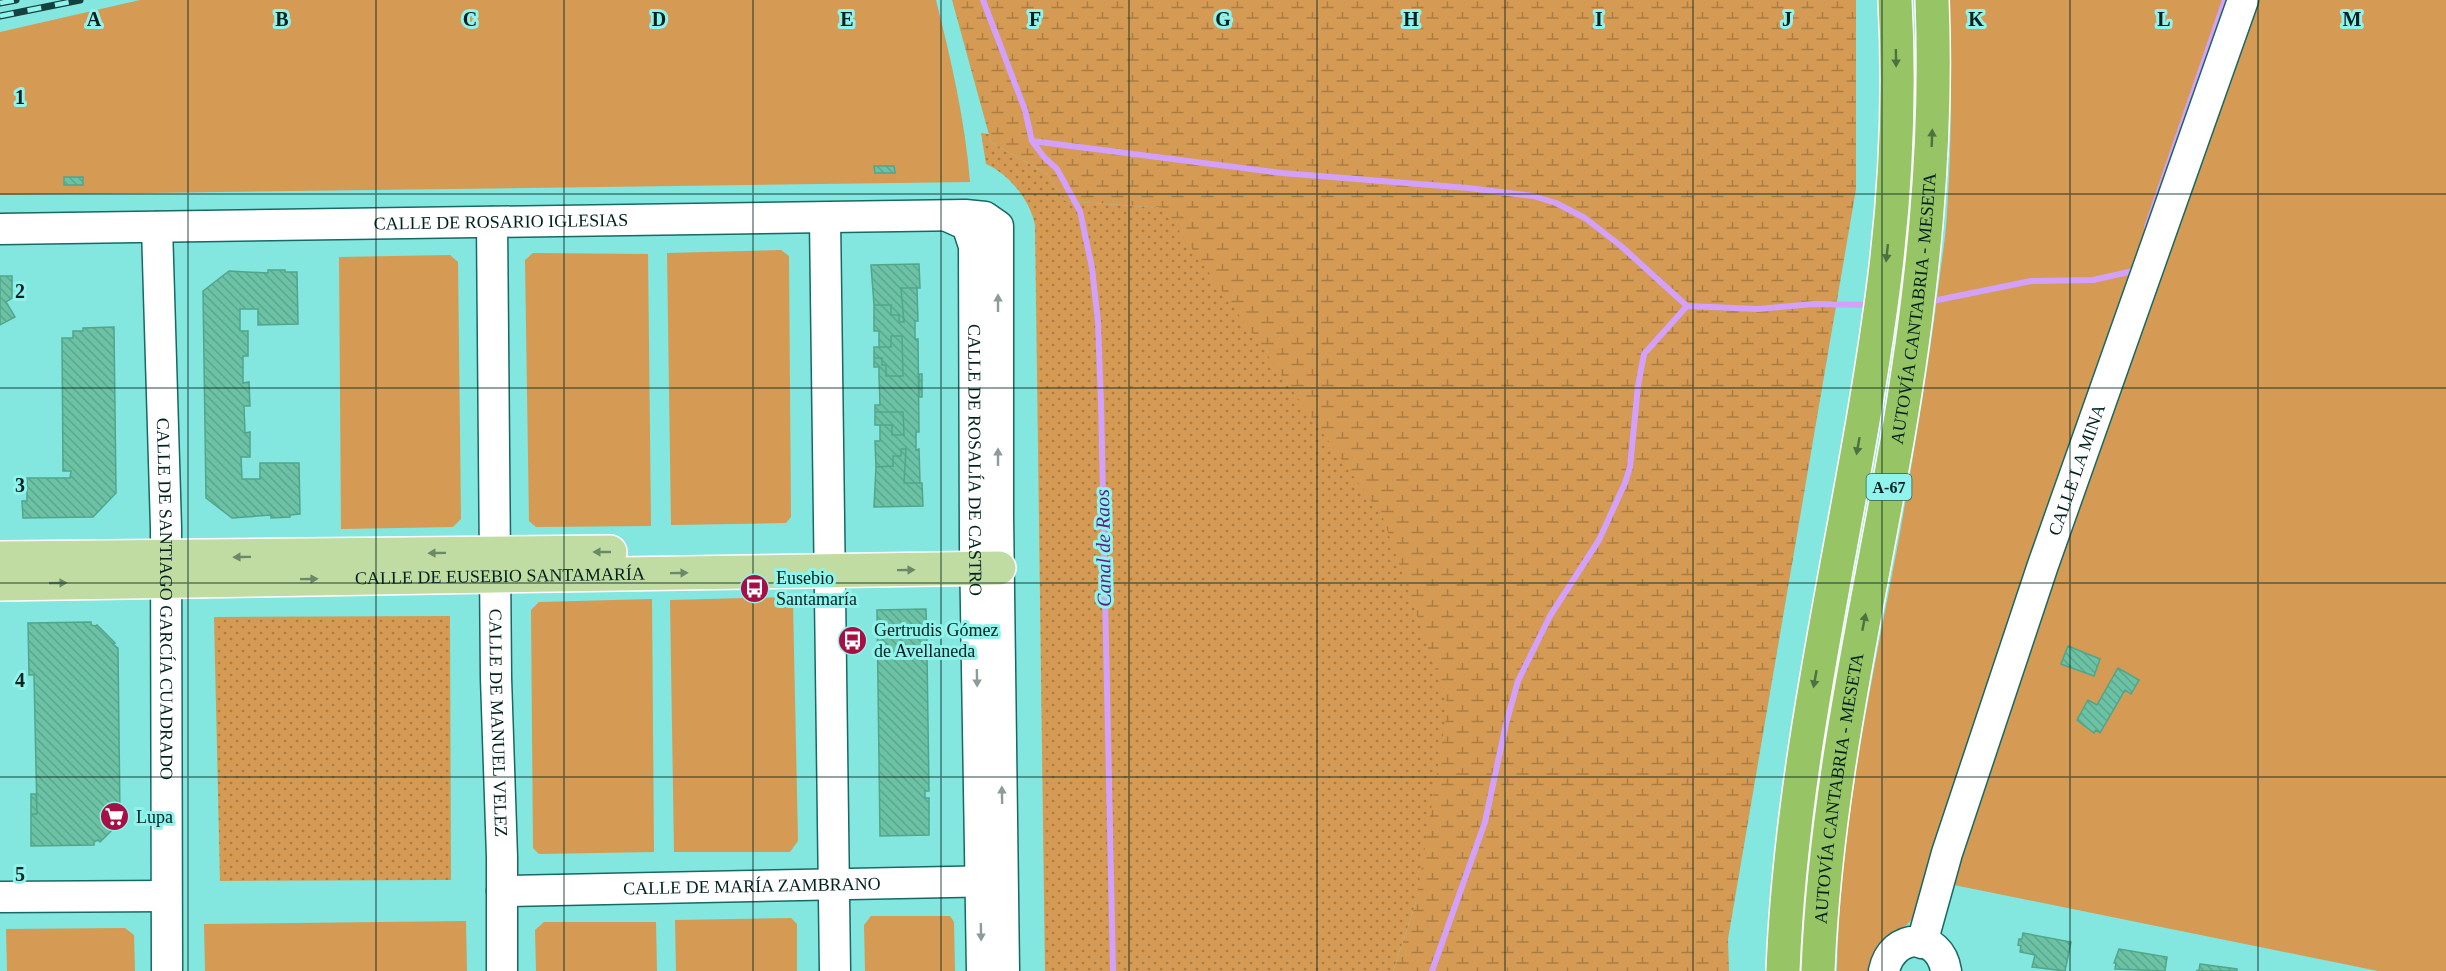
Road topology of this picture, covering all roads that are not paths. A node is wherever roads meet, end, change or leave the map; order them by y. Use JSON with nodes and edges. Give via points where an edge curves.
{"nodes":[{"id":1,"x":1895,"y":0,"type":"edge"},
{"id":2,"x":1932,"y":0,"type":"edge"},
{"id":3,"x":2243,"y":0,"type":"edge"},
{"id":4,"x":947,"y":216,"type":"junction"},
{"id":5,"x":825,"y":218,"type":"junction"},
{"id":6,"x":492,"y":222,"type":"junction"},
{"id":7,"x":998,"y":226,"type":"joint"},
{"id":8,"x":157,"y":227,"type":"junction"},
{"id":9,"x":0,"y":229,"type":"edge"},
{"id":10,"x":987,"y":557,"type":"junction"},
{"id":11,"x":0,"y":558,"type":"edge"},
{"id":12,"x":829,"y":560,"type":"junction"},
{"id":13,"x":495,"y":565,"type":"junction"},
{"id":14,"x":166,"y":569,"type":"junction"},
{"id":15,"x":0,"y":584,"type":"edge"},
{"id":16,"x":992,"y":881,"type":"junction"},
{"id":17,"x":833,"y":884,"type":"junction"},
{"id":18,"x":502,"y":891,"type":"junction"},
{"id":19,"x":166,"y":896,"type":"junction"},
{"id":20,"x":0,"y":897,"type":"edge"},
{"id":21,"x":1922,"y":943,"type":"junction"},
{"id":22,"x":167,"y":971,"type":"edge"},
{"id":23,"x":502,"y":971,"type":"edge"},
{"id":24,"x":835,"y":971,"type":"edge"},
{"id":25,"x":982,"y":971,"type":"edge"},
{"id":26,"x":1004,"y":971,"type":"edge"},
{"id":27,"x":1783,"y":971,"type":"edge"},
{"id":28,"x":1818,"y":971,"type":"edge"},
{"id":29,"x":1884,"y":971,"type":"edge"},
{"id":30,"x":1946,"y":971,"type":"edge"}],
"edges":[{"from":1,"to":27,"type":"highway","name":"AUTOVÍA CANTABRIA - MESETA","number":"A-67","one_way":true,"via":[[1896,120],[1885,274],[1802,763],[1787,886]]},
{"from":28,"to":2,"type":"highway","name":"AUTOVÍA CANTABRIA - MESETA","number":"A-67","one_way":true,"via":[[1823,892],[1841,749],[1920,290],[1930,187]]},
{"from":3,"to":21,"type":"street","name":"CALLE LA MINA","via":[[2043,565],[1947,853]]},
{"from":4,"to":5,"type":"street","name":"CALLE DE ROSARIO IGLESIAS"},
{"from":4,"to":7,"type":"street","name":"CALLE DE ROSARIO IGLESIAS","via":[[985,217]]},
{"from":4,"to":10,"type":"street","name":"CALLE DE ROSALÍA DE CASTRO","via":[[967,225],[974,246]]},
{"from":5,"to":6,"type":"street","name":"CALLE DE ROSARIO IGLESIAS"},
{"from":5,"to":12,"type":"street"},
{"from":6,"to":8,"type":"street","name":"CALLE DE ROSARIO IGLESIAS"},
{"from":6,"to":13,"type":"street","name":"CALLE DE MANUEL VELEZ"},
{"from":10,"to":7,"type":"street","name":"CALLE DE ROSALÍA DE CASTRO","one_way":true},
{"from":8,"to":9,"type":"street","name":"CALLE DE ROSARIO IGLESIAS"},
{"from":8,"to":14,"type":"street","name":"CALLE DE SANTIAGO GARCÍA CUADRADO"},
{"from":10,"to":12,"type":"main road","name":"CALLE DE EUSEBIO SANTAMARÍA"},
{"from":10,"to":16,"type":"street","name":"CALLE DE ROSALÍA DE CASTRO"},
{"from":11,"to":14,"type":"main road","name":"CALLE DE EUSEBIO SANTAMARÍA"},
{"from":12,"to":13,"type":"main road","name":"CALLE DE EUSEBIO SANTAMARÍA"},
{"from":12,"to":17,"type":"street"},
{"from":13,"to":14,"type":"main road","name":"CALLE DE EUSEBIO SANTAMARÍA"},
{"from":13,"to":18,"type":"street","name":"CALLE DE MANUEL VELEZ"},
{"from":15,"to":14,"type":"main road","name":"CALLE DE EUSEBIO SANTAMARÍA","one_way":true},
{"from":14,"to":19,"type":"street","name":"CALLE DE SANTIAGO GARCÍA CUADRADO"},
{"from":16,"to":17,"type":"street","name":"CALLE DE MARÍA ZAMBRANO"},
{"from":16,"to":25,"type":"street","name":"CALLE DE ROSALÍA DE CASTRO","one_way":true},
{"from":16,"to":26,"type":"street","name":"CALLE DE ROSALÍA DE CASTRO"},
{"from":17,"to":18,"type":"street","name":"CALLE DE MARÍA ZAMBRANO"},
{"from":17,"to":24,"type":"street"},
{"from":18,"to":23,"type":"street","name":"CALLE DE MANUEL VELEZ"},
{"from":19,"to":20,"type":"street"},
{"from":19,"to":22,"type":"street","name":"CALLE DE SANTIAGO GARCÍA CUADRADO"},
{"from":21,"to":29,"type":"street","via":[[1899,946],[1891,952]]},
{"from":21,"to":30,"type":"street","via":[[1935,948]]}]}
